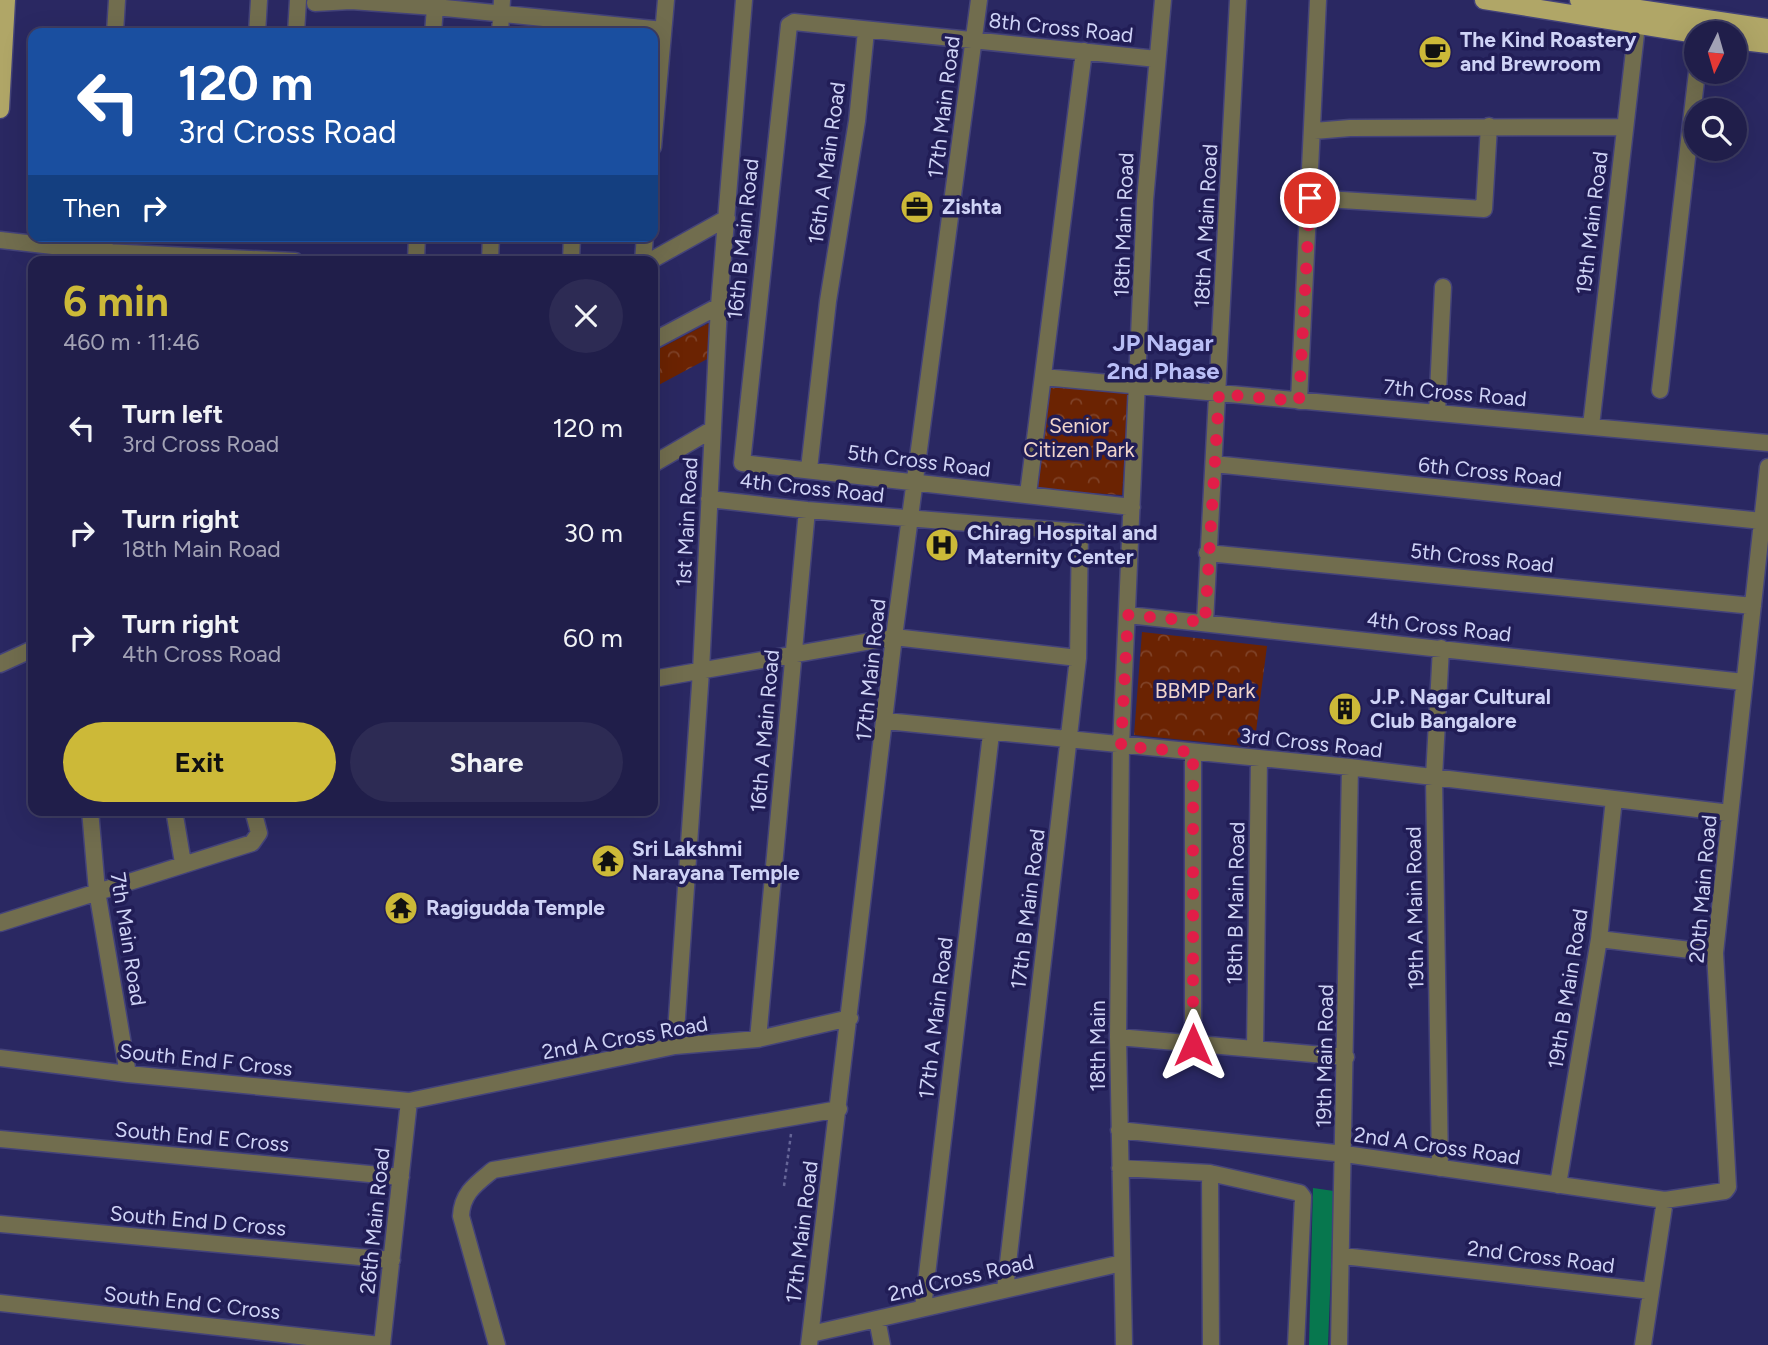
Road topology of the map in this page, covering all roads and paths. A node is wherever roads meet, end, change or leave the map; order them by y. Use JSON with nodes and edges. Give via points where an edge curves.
{"nodes":[{"id":1,"x":6,"y":0,"type":"edge"},
{"id":2,"x":117,"y":0,"type":"edge"},
{"id":3,"x":259,"y":0,"type":"edge"},
{"id":4,"x":298,"y":0,"type":"edge"},
{"id":5,"x":666,"y":0,"type":"edge"},
{"id":6,"x":744,"y":0,"type":"edge"},
{"id":7,"x":979,"y":0,"type":"edge"},
{"id":8,"x":1163,"y":0,"type":"edge"},
{"id":9,"x":1238,"y":0,"type":"edge"},
{"id":10,"x":1318,"y":0,"type":"edge"},
{"id":11,"x":1484,"y":0,"type":"edge"},
{"id":12,"x":1579,"y":0,"type":"edge"},
{"id":13,"x":351,"y":1,"type":"edge"},
{"id":14,"x":315,"y":3,"type":"dead end"},
{"id":15,"x":501,"y":6,"type":"edge"},
{"id":16,"x":435,"y":7,"type":"junction"},
{"id":17,"x":794,"y":22,"type":"joint"},
{"id":18,"x":1637,"y":25,"type":"junction"},
{"id":19,"x":1684,"y":25,"type":"edge"},
{"id":20,"x":581,"y":27,"type":"edge"},
{"id":21,"x":115,"y":28,"type":"edge"},
{"id":22,"x":257,"y":28,"type":"edge"},
{"id":23,"x":296,"y":28,"type":"edge"},
{"id":24,"x":433,"y":28,"type":"edge"},
{"id":25,"x":500,"y":28,"type":"edge"},
{"id":26,"x":608,"y":28,"type":"edge"},
{"id":27,"x":1684,"y":28,"type":"edge"},
{"id":28,"x":1747,"y":28,"type":"edge"},
{"id":29,"x":1768,"y":28,"type":"edge"},
{"id":30,"x":658,"y":30,"type":"edge"},
{"id":31,"x":663,"y":30,"type":"junction"},
{"id":32,"x":866,"y":31,"type":"junction"},
{"id":33,"x":974,"y":40,"type":"junction"},
{"id":34,"x":1747,"y":42,"type":"edge"},
{"id":35,"x":1768,"y":44,"type":"edge"},
{"id":36,"x":1084,"y":51,"type":"junction"},
{"id":37,"x":1157,"y":59,"type":"junction"},
{"id":38,"x":1696,"y":84,"type":"edge"},
{"id":39,"x":658,"y":88,"type":"edge"},
{"id":40,"x":0,"y":109,"type":"edge"},
{"id":41,"x":1489,"y":126,"type":"junction"},
{"id":42,"x":1624,"y":127,"type":"junction"},
{"id":43,"x":1314,"y":131,"type":"junction"},
{"id":44,"x":1310,"y":198,"type":"junction"},
{"id":45,"x":727,"y":218,"type":"junction"},
{"id":46,"x":0,"y":240,"type":"edge"},
{"id":47,"x":105,"y":250,"type":"edge"},
{"id":48,"x":168,"y":256,"type":"edge"},
{"id":49,"x":658,"y":257,"type":"edge"},
{"id":50,"x":1443,"y":287,"type":"dead end"},
{"id":51,"x":719,"y":306,"type":"junction"},
{"id":52,"x":658,"y":338,"type":"edge"},
{"id":53,"x":1042,"y":377,"type":"junction"},
{"id":54,"x":1138,"y":386,"type":"junction"},
{"id":55,"x":1660,"y":390,"type":"dead end"},
{"id":56,"x":1219,"y":394,"type":"junction"},
{"id":57,"x":1299,"y":401,"type":"junction"},
{"id":58,"x":1437,"y":413,"type":"junction"},
{"id":59,"x":1591,"y":426,"type":"junction"},
{"id":60,"x":713,"y":429,"type":"junction"},
{"id":61,"x":1768,"y":443,"type":"edge"},
{"id":62,"x":658,"y":461,"type":"edge"},
{"id":63,"x":742,"y":463,"type":"joint"},
{"id":64,"x":1214,"y":464,"type":"junction"},
{"id":65,"x":1768,"y":467,"type":"edge"},
{"id":66,"x":809,"y":469,"type":"junction"},
{"id":67,"x":916,"y":481,"type":"junction"},
{"id":68,"x":1028,"y":494,"type":"junction"},
{"id":69,"x":709,"y":499,"type":"junction"},
{"id":70,"x":1132,"y":507,"type":"junction"},
{"id":71,"x":807,"y":510,"type":"junction"},
{"id":72,"x":911,"y":519,"type":"junction"},
{"id":73,"x":1762,"y":521,"type":"junction"},
{"id":74,"x":1080,"y":532,"type":"joint"},
{"id":75,"x":1207,"y":553,"type":"junction"},
{"id":76,"x":1753,"y":606,"type":"junction"},
{"id":77,"x":1128,"y":615,"type":"junction"},
{"id":78,"x":1205,"y":622,"type":"junction"},
{"id":79,"x":894,"y":637,"type":"junction"},
{"id":80,"x":1441,"y":648,"type":"junction"},
{"id":81,"x":28,"y":651,"type":"edge"},
{"id":82,"x":793,"y":655,"type":"junction"},
{"id":83,"x":1078,"y":658,"type":"junction"},
{"id":84,"x":0,"y":664,"type":"edge"},
{"id":85,"x":701,"y":671,"type":"junction"},
{"id":86,"x":658,"y":678,"type":"edge"},
{"id":87,"x":1744,"y":682,"type":"junction"},
{"id":88,"x":886,"y":721,"type":"junction"},
{"id":89,"x":991,"y":734,"type":"junction"},
{"id":90,"x":1069,"y":740,"type":"junction"},
{"id":91,"x":1121,"y":746,"type":"junction"},
{"id":92,"x":1193,"y":752,"type":"junction"},
{"id":93,"x":1259,"y":758,"type":"junction"},
{"id":94,"x":1350,"y":767,"type":"junction"},
{"id":95,"x":1434,"y":777,"type":"junction"},
{"id":96,"x":1614,"y":799,"type":"junction"},
{"id":97,"x":1730,"y":813,"type":"junction"},
{"id":98,"x":91,"y":816,"type":"edge"},
{"id":99,"x":175,"y":816,"type":"edge"},
{"id":100,"x":255,"y":816,"type":"edge"},
{"id":101,"x":183,"y":863,"type":"junction"},
{"id":102,"x":97,"y":891,"type":"junction"},
{"id":103,"x":0,"y":923,"type":"edge"},
{"id":104,"x":1599,"y":939,"type":"junction"},
{"id":105,"x":1715,"y":953,"type":"junction"},
{"id":106,"x":850,"y":1018,"type":"junction"},
{"id":107,"x":1118,"y":1037,"type":"junction"},
{"id":108,"x":758,"y":1038,"type":"junction"},
{"id":109,"x":1193,"y":1045,"type":"junction"},
{"id":110,"x":675,"y":1046,"type":"junction"},
{"id":111,"x":1255,"y":1048,"type":"junction"},
{"id":112,"x":1346,"y":1057,"type":"junction"},
{"id":113,"x":0,"y":1058,"type":"edge"},
{"id":114,"x":128,"y":1074,"type":"junction"},
{"id":115,"x":409,"y":1101,"type":"junction"},
{"id":116,"x":839,"y":1109,"type":"junction"},
{"id":117,"x":794,"y":1117,"type":"junction"},
{"id":118,"x":1119,"y":1130,"type":"junction"},
{"id":119,"x":0,"y":1139,"type":"edge"},
{"id":120,"x":1345,"y":1154,"type":"junction"},
{"id":121,"x":1120,"y":1168,"type":"junction"},
{"id":122,"x":1440,"y":1168,"type":"junction"},
{"id":123,"x":1210,"y":1173,"type":"junction"},
{"id":124,"x":401,"y":1177,"type":"junction"},
{"id":125,"x":1558,"y":1185,"type":"junction"},
{"id":126,"x":784,"y":1186,"type":"dead end"},
{"id":127,"x":1665,"y":1200,"type":"junction"},
{"id":128,"x":0,"y":1224,"type":"edge"},
{"id":129,"x":1343,"y":1255,"type":"junction"},
{"id":130,"x":392,"y":1260,"type":"junction"},
{"id":131,"x":1122,"y":1262,"type":"junction"},
{"id":132,"x":1005,"y":1289,"type":"junction"},
{"id":133,"x":1651,"y":1291,"type":"junction"},
{"id":134,"x":0,"y":1303,"type":"edge"},
{"id":135,"x":923,"y":1308,"type":"junction"},
{"id":136,"x":877,"y":1319,"type":"junction"},
{"id":137,"x":810,"y":1340,"type":"edge"},
{"id":138,"x":381,"y":1345,"type":"edge"},
{"id":139,"x":497,"y":1345,"type":"edge"},
{"id":140,"x":882,"y":1345,"type":"edge"},
{"id":141,"x":1124,"y":1345,"type":"edge"},
{"id":142,"x":1211,"y":1345,"type":"edge"},
{"id":143,"x":1296,"y":1345,"type":"edge"},
{"id":144,"x":1339,"y":1345,"type":"edge"},
{"id":145,"x":1643,"y":1345,"type":"edge"}],
"edges":[{"from":1,"to":40,"type":"main road"},
{"from":2,"to":21,"type":"street"},
{"from":3,"to":22,"type":"street"},
{"from":4,"to":23,"type":"street"},
{"from":5,"to":31,"type":"street"},
{"from":6,"to":45,"type":"street","name":"1st Main Road"},
{"from":7,"to":33,"type":"street","name":"17th Main Road"},
{"from":8,"to":37,"type":"street","name":"18th Main Road"},
{"from":9,"to":56,"type":"street","name":"18th A Main Road"},
{"from":10,"to":43,"type":"street"},
{"from":11,"to":18,"type":"main road"},
{"from":12,"to":19,"type":"main road"},
{"from":13,"to":14,"type":"street"},
{"from":13,"to":16,"type":"street"},
{"from":15,"to":16,"type":"street"},
{"from":15,"to":20,"type":"street"},
{"from":15,"to":25,"type":"street"},
{"from":16,"to":24,"type":"street"},
{"from":17,"to":32,"type":"street","name":"8th Cross Road"},
{"from":17,"to":63,"type":"street","name":"16th B Main Road","via":[[788,28]]},
{"from":18,"to":27,"type":"main road"},
{"from":18,"to":42,"type":"street","name":"19th Main Road"},
{"from":20,"to":26,"type":"street"},
{"from":28,"to":29,"type":"main road"},
{"from":30,"to":31,"type":"street"},
{"from":31,"to":39,"type":"street"},
{"from":32,"to":33,"type":"street","name":"8th Cross Road"},
{"from":32,"to":66,"type":"street","name":"16th A Main Road"},
{"from":33,"to":36,"type":"street","name":"8th Cross Road"},
{"from":33,"to":67,"type":"street","name":"17th Main Road"},
{"from":34,"to":35,"type":"main road"},
{"from":36,"to":37,"type":"street","name":"8th Cross Road"},
{"from":36,"to":53,"type":"street"},
{"from":37,"to":54,"type":"street","name":"18th Main Road","via":[[1144,212]]},
{"from":38,"to":55,"type":"street"},
{"from":41,"to":42,"type":"street"},
{"from":41,"to":43,"type":"street"},
{"from":41,"to":44,"type":"street","via":[[1484,209]]},
{"from":42,"to":59,"type":"street","name":"19th Main Road"},
{"from":43,"to":44,"type":"street"},
{"from":44,"to":57,"type":"street"},
{"from":45,"to":49,"type":"street"},
{"from":45,"to":51,"type":"street","name":"1st Main Road"},
{"from":46,"to":47,"type":"street"},
{"from":47,"to":48,"type":"street"},
{"from":50,"to":58,"type":"street"},
{"from":51,"to":52,"type":"street"},
{"from":51,"to":60,"type":"street","name":"1st Main Road"},
{"from":53,"to":54,"type":"street","name":"7th Cross Road"},
{"from":53,"to":68,"type":"street"},
{"from":54,"to":56,"type":"street","name":"7th Cross Road"},
{"from":54,"to":70,"type":"street","name":"18th Main Road"},
{"from":56,"to":57,"type":"street","name":"7th Cross Road"},
{"from":56,"to":64,"type":"street","name":"18th A Main Road"},
{"from":57,"to":58,"type":"street","name":"7th Cross Road"},
{"from":58,"to":59,"type":"street","name":"7th Cross Road"},
{"from":59,"to":61,"type":"street","name":"7th Cross Road"},
{"from":60,"to":62,"type":"street"},
{"from":60,"to":69,"type":"street","name":"1st Main Road"},
{"from":63,"to":66,"type":"street","name":"5th Cross Road"},
{"from":64,"to":73,"type":"street","name":"6th Cross Road"},
{"from":64,"to":75,"type":"street","name":"18th A Main Road"},
{"from":65,"to":73,"type":"street","name":"20th Main Road"},
{"from":66,"to":67,"type":"street","name":"5th Cross Road"},
{"from":67,"to":68,"type":"street","name":"5th Cross Road"},
{"from":67,"to":72,"type":"street","name":"17th Main Road"},
{"from":68,"to":70,"type":"street","name":"5th Cross Road"},
{"from":69,"to":71,"type":"street","name":"4th Cross Road"},
{"from":69,"to":85,"type":"street","name":"1st Main Road"},
{"from":70,"to":77,"type":"street","name":"18th Main Road"},
{"from":71,"to":72,"type":"street","name":"4th Cross Road"},
{"from":71,"to":82,"type":"street","name":"16th A Main Road"},
{"from":72,"to":74,"type":"street","name":"4th Cross Road"},
{"from":72,"to":79,"type":"street","name":"17th Main Road"},
{"from":73,"to":76,"type":"street","name":"20th Main Road"},
{"from":74,"to":83,"type":"street","name":"17th B Main Road"},
{"from":75,"to":76,"type":"street","name":"5th Cross Road"},
{"from":75,"to":78,"type":"street","name":"18th A Main Road"},
{"from":76,"to":87,"type":"street","name":"20th Main Road"},
{"from":77,"to":78,"type":"street","name":"4th Cross Road"},
{"from":77,"to":91,"type":"street","name":"18th Main Road"},
{"from":78,"to":80,"type":"street","name":"4th Cross Road"},
{"from":79,"to":82,"type":"street"},
{"from":79,"to":83,"type":"street"},
{"from":79,"to":88,"type":"street","name":"17th Main Road"},
{"from":80,"to":87,"type":"street","name":"4th Cross Road"},
{"from":80,"to":95,"type":"street","name":"19th A Main Road"},
{"from":81,"to":84,"type":"street"},
{"from":82,"to":85,"type":"street"},
{"from":82,"to":108,"type":"street","name":"16th A Main Road"},
{"from":83,"to":90,"type":"street","name":"17th B Main Road"},
{"from":85,"to":86,"type":"street"},
{"from":85,"to":110,"type":"street","name":"1st Main Road"},
{"from":87,"to":97,"type":"street","name":"20th Main Road"},
{"from":88,"to":89,"type":"street","name":"3rd Cross Road"},
{"from":88,"to":106,"type":"street","name":"17th Main Road"},
{"from":89,"to":90,"type":"street","name":"3rd Cross Road"},
{"from":89,"to":135,"type":"street","name":"17th A Main Road"},
{"from":90,"to":91,"type":"street","name":"3rd Cross Road"},
{"from":90,"to":132,"type":"street","name":"17th B Main Road"},
{"from":91,"to":92,"type":"street","name":"3rd Cross Road"},
{"from":91,"to":107,"type":"street","name":"18th Main"},
{"from":92,"to":93,"type":"street","name":"3rd Cross Road"},
{"from":92,"to":109,"type":"street"},
{"from":93,"to":94,"type":"street","name":"3rd Cross Road"},
{"from":93,"to":111,"type":"street","name":"18th B Main Road"},
{"from":94,"to":95,"type":"street","name":"3rd Cross Road"},
{"from":94,"to":112,"type":"street","name":"19th Main Road"},
{"from":95,"to":96,"type":"street","name":"3rd Cross Road"},
{"from":95,"to":122,"type":"street","name":"19th A Main Road"},
{"from":96,"to":97,"type":"street","name":"3rd Cross Road"},
{"from":96,"to":104,"type":"street","name":"19th B Main Road"},
{"from":97,"to":105,"type":"street","name":"20th Main Road"},
{"from":98,"to":102,"type":"street","name":"7th Main Road"},
{"from":99,"to":101,"type":"street"},
{"from":100,"to":101,"type":"street","via":[[260,834],[253,843]]},
{"from":101,"to":102,"type":"street"},
{"from":102,"to":103,"type":"street"},
{"from":102,"to":114,"type":"street","name":"7th Main Road"},
{"from":104,"to":105,"type":"street"},
{"from":104,"to":125,"type":"street","name":"19th B Main Road"},
{"from":105,"to":127,"type":"street","name":"20th Main Road","via":[[1728,1187],[1721,1193]]},
{"from":106,"to":108,"type":"street","name":"2nd A Cross Road"},
{"from":106,"to":116,"type":"street","name":"17th Main Road"},
{"from":107,"to":109,"type":"street"},
{"from":107,"to":118,"type":"street","name":"18th Main"},
{"from":108,"to":110,"type":"street","name":"2nd A Cross Road"},
{"from":109,"to":111,"type":"street"},
{"from":110,"to":115,"type":"street","name":"2nd A Cross Road"},
{"from":111,"to":112,"type":"street"},
{"from":112,"to":120,"type":"street","name":"19th Main Road"},
{"from":113,"to":114,"type":"street","name":"South End F Cross"},
{"from":114,"to":115,"type":"street","name":"South End F Cross"},
{"from":115,"to":124,"type":"street","name":"26th Main Road"},
{"from":116,"to":117,"type":"street"},
{"from":116,"to":137,"type":"street","name":"17th Main Road"},
{"from":117,"to":126,"type":"path"},
{"from":117,"to":139,"type":"street","via":[[493,1170],[472,1187],[462,1202],[461,1216]]},
{"from":118,"to":120,"type":"street","name":"2nd A Cross Road"},
{"from":118,"to":121,"type":"street","name":"18th Main"},
{"from":119,"to":124,"type":"street","name":"South End E Cross"},
{"from":120,"to":122,"type":"street","name":"2nd A Cross Road"},
{"from":120,"to":129,"type":"street","name":"19th Main Road"},
{"from":121,"to":123,"type":"street"},
{"from":121,"to":131,"type":"street","name":"18th Main"},
{"from":122,"to":125,"type":"street","name":"2nd A Cross Road"},
{"from":123,"to":142,"type":"street"},
{"from":123,"to":143,"type":"street","via":[[1294,1190],[1303,1197]]},
{"from":124,"to":130,"type":"street","name":"26th Main Road"},
{"from":125,"to":127,"type":"street","name":"2nd A Cross Road"},
{"from":127,"to":133,"type":"street"},
{"from":128,"to":130,"type":"street","name":"South End D Cross"},
{"from":129,"to":133,"type":"street","name":"2nd Cross Road"},
{"from":129,"to":144,"type":"street","name":"19th Main Road"},
{"from":130,"to":138,"type":"street","name":"26th Main Road"},
{"from":131,"to":132,"type":"street","name":"2nd Cross Road"},
{"from":131,"to":141,"type":"street","name":"18th Main"},
{"from":132,"to":135,"type":"street","name":"2nd Cross Road"},
{"from":133,"to":145,"type":"street"},
{"from":134,"to":138,"type":"street","name":"South End C Cross"},
{"from":135,"to":136,"type":"street","name":"2nd Cross Road"},
{"from":136,"to":137,"type":"street","name":"2nd Cross Road"},
{"from":136,"to":140,"type":"street"}]}
